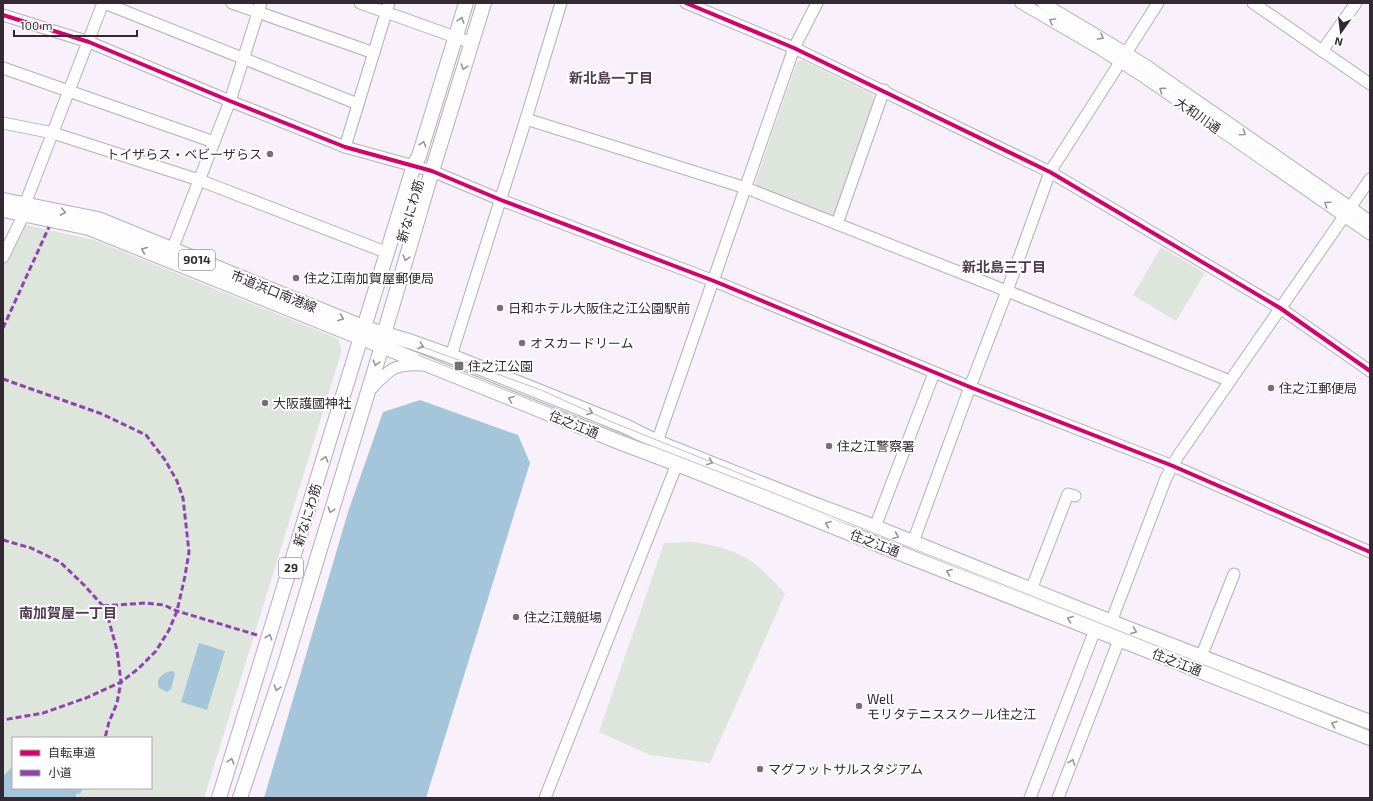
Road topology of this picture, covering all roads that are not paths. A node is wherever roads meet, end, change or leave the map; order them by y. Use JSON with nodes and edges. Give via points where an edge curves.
{"nodes":[{"id":1,"x":104,"y":3,"type":"edge"},
{"id":2,"x":232,"y":3,"type":"edge"},
{"id":3,"x":360,"y":3,"type":"edge"},
{"id":4,"x":466,"y":3,"type":"edge"},
{"id":5,"x":484,"y":3,"type":"edge"},
{"id":6,"x":561,"y":3,"type":"edge"},
{"id":7,"x":686,"y":3,"type":"edge"},
{"id":8,"x":817,"y":3,"type":"edge"},
{"id":9,"x":1021,"y":3,"type":"edge"},
{"id":10,"x":1043,"y":3,"type":"edge"},
{"id":11,"x":1158,"y":3,"type":"edge"},
{"id":12,"x":1253,"y":3,"type":"edge"},
{"id":13,"x":1356,"y":3,"type":"edge"},
{"id":14,"x":260,"y":8,"type":"edge"},
{"id":15,"x":387,"y":8,"type":"edge"},
{"id":16,"x":3,"y":15,"type":"edge"},
{"id":17,"x":455,"y":38,"type":"junction"},
{"id":18,"x":89,"y":42,"type":"junction"},
{"id":19,"x":472,"y":43,"type":"junction"},
{"id":20,"x":794,"y":48,"type":"junction"},
{"id":21,"x":1322,"y":51,"type":"junction"},
{"id":22,"x":374,"y":53,"type":"junction"},
{"id":23,"x":1123,"y":57,"type":"junction"},
{"id":24,"x":244,"y":58,"type":"junction"},
{"id":25,"x":3,"y":68,"type":"edge"},
{"id":26,"x":1370,"y":84,"type":"edge"},
{"id":27,"x":884,"y":90,"type":"junction"},
{"id":28,"x":69,"y":91,"type":"junction"},
{"id":29,"x":230,"y":101,"type":"junction"},
{"id":30,"x":358,"y":104,"type":"junction"},
{"id":31,"x":526,"y":119,"type":"junction"},
{"id":32,"x":3,"y":123,"type":"edge"},
{"id":33,"x":53,"y":133,"type":"junction"},
{"id":34,"x":214,"y":142,"type":"junction"},
{"id":35,"x":345,"y":147,"type":"junction"},
{"id":36,"x":414,"y":165,"type":"junction"},
{"id":37,"x":432,"y":171,"type":"junction"},
{"id":38,"x":1050,"y":172,"type":"junction"},
{"id":39,"x":1370,"y":179,"type":"edge"},
{"id":40,"x":199,"y":180,"type":"junction"},
{"id":41,"x":746,"y":188,"type":"junction"},
{"id":42,"x":3,"y":200,"type":"edge"},
{"id":43,"x":500,"y":200,"type":"junction"},
{"id":44,"x":24,"y":209,"type":"junction"},
{"id":45,"x":3,"y":210,"type":"edge"},
{"id":46,"x":1347,"y":212,"type":"junction"},
{"id":47,"x":1370,"y":221,"type":"edge"},
{"id":48,"x":837,"y":224,"type":"junction"},
{"id":49,"x":1370,"y":234,"type":"edge"},
{"id":50,"x":388,"y":252,"type":"junction"},
{"id":51,"x":170,"y":255,"type":"junction"},
{"id":52,"x":3,"y":257,"type":"edge"},
{"id":53,"x":714,"y":281,"type":"junction"},
{"id":54,"x":1007,"y":291,"type":"junction"},
{"id":55,"x":1280,"y":308,"type":"junction"},
{"id":56,"x":363,"y":333,"type":"junction"},
{"id":57,"x":383,"y":340,"type":"junction"},
{"id":58,"x":451,"y":356,"type":"junction"},
{"id":59,"x":429,"y":365,"type":"junction"},
{"id":60,"x":1370,"y":371,"type":"edge"},
{"id":61,"x":934,"y":373,"type":"junction"},
{"id":62,"x":1230,"y":381,"type":"junction"},
{"id":63,"x":970,"y":387,"type":"junction"},
{"id":64,"x":367,"y":392,"type":"junction"},
{"id":65,"x":657,"y":442,"type":"junction"},
{"id":66,"x":677,"y":464,"type":"junction"},
{"id":67,"x":1173,"y":466,"type":"junction"},
{"id":68,"x":1075,"y":496,"type":"dead end"},
{"id":69,"x":875,"y":527,"type":"junction"},
{"id":70,"x":913,"y":542,"type":"junction"},
{"id":71,"x":1370,"y":552,"type":"edge"},
{"id":72,"x":1234,"y":574,"type":"dead end"},
{"id":73,"x":1032,"y":590,"type":"junction"},
{"id":74,"x":1111,"y":622,"type":"junction"},
{"id":75,"x":1095,"y":630,"type":"junction"},
{"id":76,"x":1119,"y":640,"type":"junction"},
{"id":77,"x":1201,"y":657,"type":"junction"},
{"id":78,"x":1370,"y":722,"type":"edge"},
{"id":79,"x":1370,"y":738,"type":"edge"},
{"id":80,"x":219,"y":798,"type":"edge"},
{"id":81,"x":240,"y":798,"type":"edge"},
{"id":82,"x":545,"y":798,"type":"edge"},
{"id":83,"x":1030,"y":798,"type":"edge"},
{"id":84,"x":1058,"y":798,"type":"edge"}],
"edges":[{"from":1,"to":18,"type":"street"},
{"from":1,"to":24,"type":"street"},
{"from":2,"to":14,"type":"street"},
{"from":3,"to":15,"type":"street"},
{"from":17,"to":4,"type":"main road","name":"新なにわ筋","number":"29","one_way":true},
{"from":5,"to":19,"type":"main road","name":"新なにわ筋","number":"29"},
{"from":6,"to":31,"type":"street"},
{"from":7,"to":20,"type":"street"},
{"from":8,"to":20,"type":"street"},
{"from":23,"to":9,"type":"street","name":"大和川通","one_way":true},
{"from":10,"to":23,"type":"street","name":"大和川通","one_way":true},
{"from":11,"to":23,"type":"street"},
{"from":12,"to":21,"type":"street"},
{"from":13,"to":21,"type":"street"},
{"from":14,"to":22,"type":"street"},
{"from":14,"to":24,"type":"street"},
{"from":15,"to":17,"type":"street"},
{"from":15,"to":22,"type":"street"},
{"from":16,"to":18,"type":"street"},
{"from":17,"to":19,"type":"street"},
{"from":36,"to":17,"type":"main road","name":"新なにわ筋","number":"29","one_way":true},
{"from":18,"to":28,"type":"street"},
{"from":18,"to":29,"type":"street"},
{"from":19,"to":37,"type":"main road","name":"新なにわ筋","number":"29","one_way":true},
{"from":20,"to":27,"type":"street"},
{"from":20,"to":41,"type":"street"},
{"from":21,"to":26,"type":"street"},
{"from":22,"to":30,"type":"street"},
{"from":23,"to":38,"type":"street"},
{"from":23,"to":46,"type":"street","name":"大和川通"},
{"from":24,"to":29,"type":"street"},
{"from":24,"to":30,"type":"street"},
{"from":25,"to":28,"type":"street"},
{"from":27,"to":38,"type":"street"},
{"from":27,"to":48,"type":"street"},
{"from":28,"to":33,"type":"street"},
{"from":28,"to":34,"type":"street"},
{"from":29,"to":34,"type":"street"},
{"from":29,"to":35,"type":"street"},
{"from":30,"to":35,"type":"street"},
{"from":31,"to":41,"type":"street"},
{"from":31,"to":43,"type":"street"},
{"from":32,"to":33,"type":"street"},
{"from":33,"to":40,"type":"street"},
{"from":33,"to":44,"type":"street"},
{"from":34,"to":40,"type":"street"},
{"from":35,"to":36,"type":"street"},
{"from":36,"to":37,"type":"street"},
{"from":36,"to":50,"type":"main road","name":"新なにわ筋","number":"29"},
{"from":37,"to":43,"type":"street"},
{"from":37,"to":57,"type":"main road","name":"新なにわ筋","number":"29","one_way":true},
{"from":38,"to":54,"type":"street"},
{"from":38,"to":55,"type":"street"},
{"from":39,"to":46,"type":"street"},
{"from":40,"to":50,"type":"street"},
{"from":40,"to":51,"type":"street"},
{"from":41,"to":48,"type":"street"},
{"from":41,"to":53,"type":"street"},
{"from":42,"to":44,"type":"main road","name":"市道浜口南港線","number":"9014"},
{"from":43,"to":53,"type":"street"},
{"from":43,"to":58,"type":"street"},
{"from":44,"to":45,"type":"main road","name":"市道浜口南港線","number":"9014"},
{"from":44,"to":51,"type":"main road","name":"市道浜口南港線","number":"9014"},
{"from":44,"to":52,"type":"street"},
{"from":46,"to":47,"type":"street","name":"大和川通"},
{"from":46,"to":49,"type":"street","name":"大和川通"},
{"from":46,"to":55,"type":"street"},
{"from":48,"to":54,"type":"street"},
{"from":50,"to":56,"type":"main road","name":"新なにわ筋","number":"29"},
{"from":51,"to":56,"type":"main road","name":"市道浜口南港線","number":"9014"},
{"from":53,"to":61,"type":"street"},
{"from":53,"to":65,"type":"street"},
{"from":54,"to":62,"type":"street"},
{"from":54,"to":63,"type":"street"},
{"from":55,"to":60,"type":"street"},
{"from":55,"to":62,"type":"street"},
{"from":56,"to":57,"type":"main road","name":"市道浜口南港線","number":"9014"},
{"from":80,"to":56,"type":"main road","name":"新なにわ筋","number":"29","one_way":true},
{"from":57,"to":58,"type":"main road","name":"住之江通","one_way":true},
{"from":57,"to":59,"type":"main road","name":"住之江通"},
{"from":57,"to":64,"type":"main road","name":"新なにわ筋","number":"29","one_way":true},
{"from":58,"to":65,"type":"main road","name":"住之江通","one_way":true,"via":[[625,426]]},
{"from":59,"to":64,"type":"street","via":[[409,364],[389,370]]},
{"from":66,"to":59,"type":"main road","name":"住之江通","one_way":true},
{"from":61,"to":63,"type":"street"},
{"from":61,"to":69,"type":"street"},
{"from":62,"to":67,"type":"street"},
{"from":63,"to":67,"type":"street"},
{"from":63,"to":70,"type":"street"},
{"from":64,"to":81,"type":"main road","name":"新なにわ筋","number":"29","one_way":true,"via":[[284,667]]},
{"from":65,"to":69,"type":"main road","name":"住之江通","one_way":true},
{"from":75,"to":66,"type":"main road","name":"住之江通","one_way":true},
{"from":66,"to":82,"type":"street"},
{"from":67,"to":71,"type":"street"},
{"from":67,"to":74,"type":"street","via":[[1166,478]]},
{"from":68,"to":73,"type":"street","via":[[1068,494]]},
{"from":69,"to":70,"type":"main road","name":"住之江通","one_way":true},
{"from":70,"to":73,"type":"main road","name":"住之江通"},
{"from":72,"to":77,"type":"street"},
{"from":73,"to":74,"type":"main road","name":"住之江通"},
{"from":74,"to":75,"type":"street"},
{"from":74,"to":76,"type":"street"},
{"from":74,"to":77,"type":"main road","name":"住之江通","one_way":true},
{"from":75,"to":76,"type":"main road","name":"住之江通"},
{"from":75,"to":83,"type":"street"},
{"from":79,"to":76,"type":"main road","name":"住之江通","one_way":true},
{"from":84,"to":76,"type":"street","one_way":true},
{"from":77,"to":78,"type":"main road","name":"住之江通"}]}
